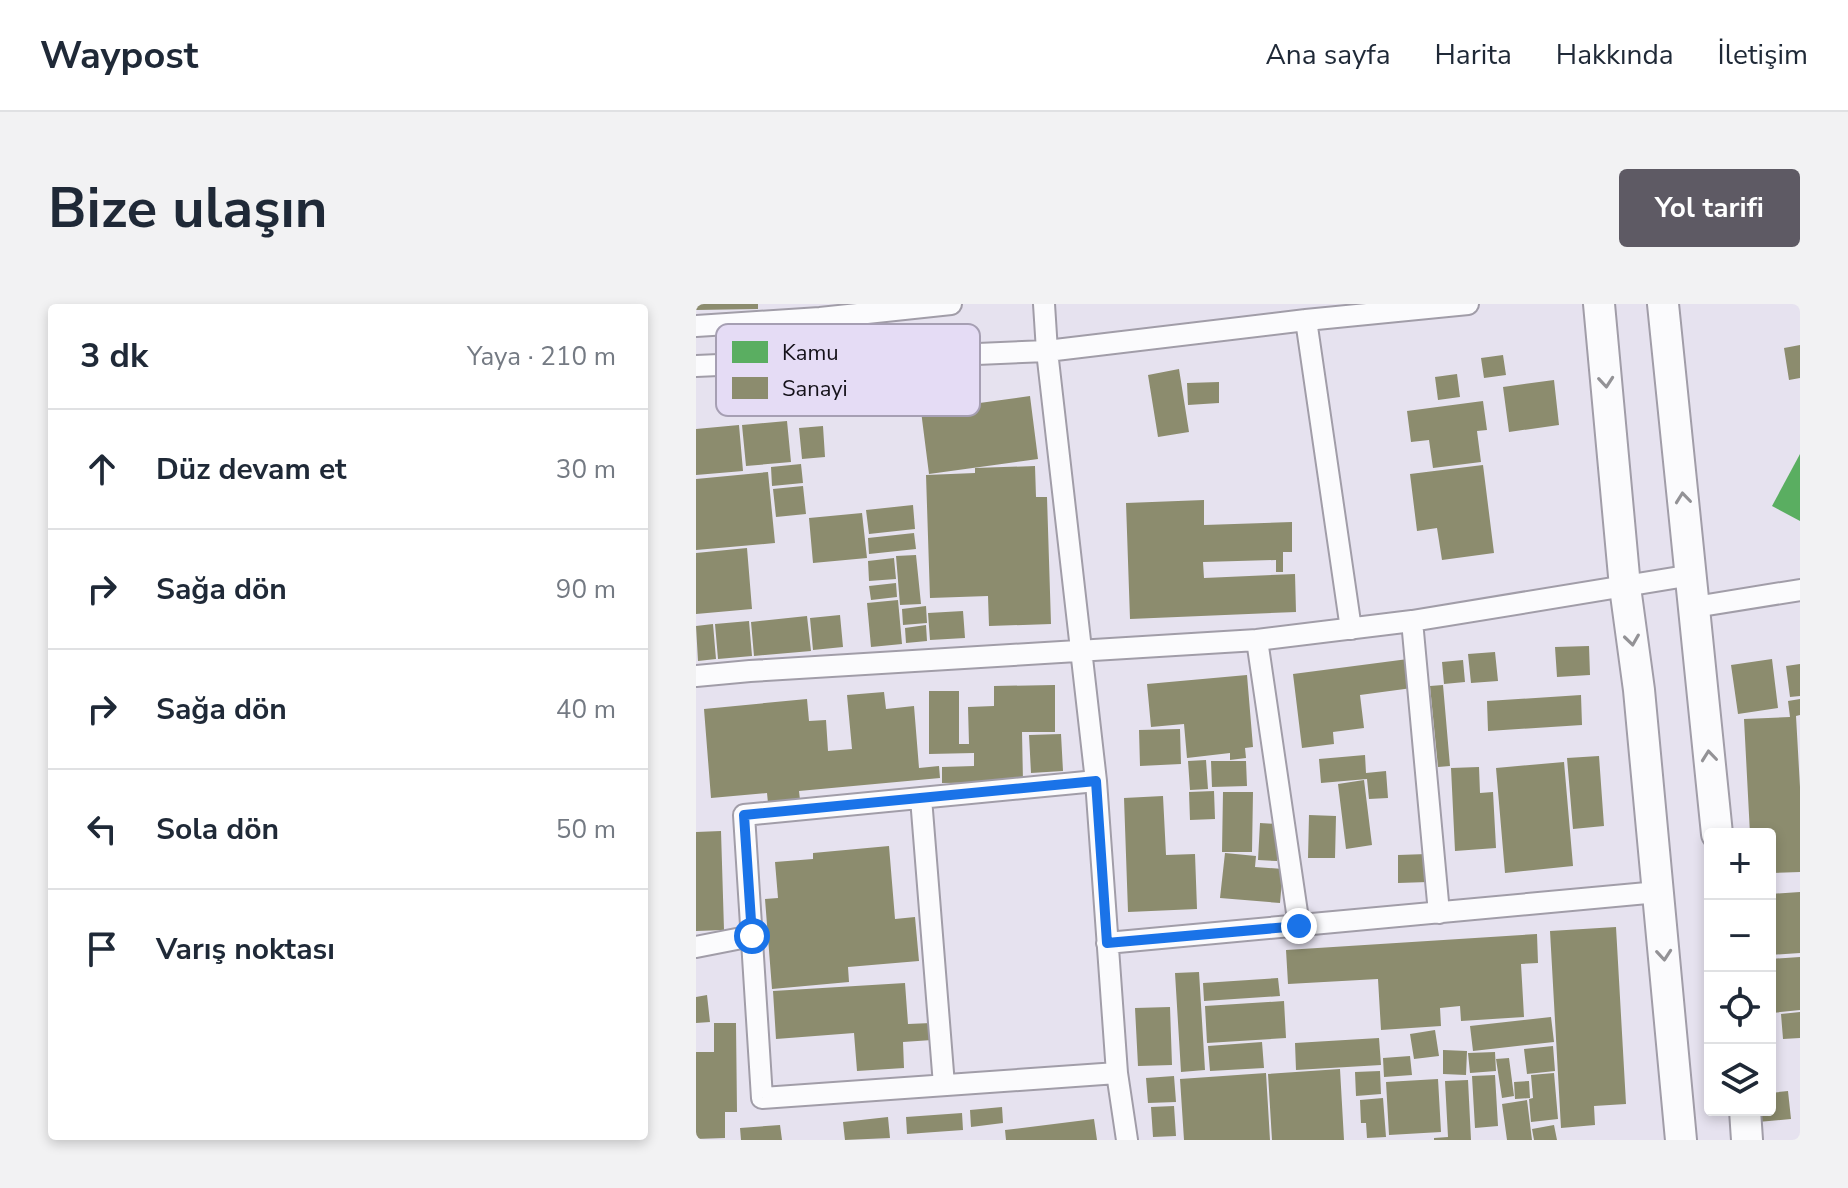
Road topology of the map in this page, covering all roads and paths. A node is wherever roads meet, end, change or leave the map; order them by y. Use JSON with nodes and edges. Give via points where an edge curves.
{"nodes":[{"id":1,"x":951,"y":304,"type":"edge"},
{"id":2,"x":1044,"y":304,"type":"edge"},
{"id":3,"x":1468,"y":304,"type":"edge"},
{"id":4,"x":1599,"y":304,"type":"edge"},
{"id":5,"x":1663,"y":304,"type":"edge"},
{"id":6,"x":1306,"y":320,"type":"junction"},
{"id":7,"x":727,"y":324,"type":"edge"},
{"id":8,"x":716,"y":325,"type":"edge"},
{"id":9,"x":696,"y":326,"type":"edge"},
{"id":10,"x":1047,"y":351,"type":"junction"},
{"id":11,"x":980,"y":354,"type":"edge"},
{"id":12,"x":716,"y":365,"type":"edge"},
{"id":13,"x":696,"y":366,"type":"edge"},
{"id":14,"x":1692,"y":575,"type":"junction"},
{"id":15,"x":1625,"y":587,"type":"junction"},
{"id":16,"x":1800,"y":590,"type":"edge"},
{"id":17,"x":1695,"y":607,"type":"junction"},
{"id":18,"x":1412,"y":621,"type":"junction"},
{"id":19,"x":1351,"y":629,"type":"junction"},
{"id":20,"x":1257,"y":640,"type":"junction"},
{"id":21,"x":1080,"y":652,"type":"junction"},
{"id":22,"x":696,"y":676,"type":"edge"},
{"id":23,"x":1096,"y":781,"type":"junction"},
{"id":24,"x":921,"y":798,"type":"junction"},
{"id":25,"x":1716,"y":828,"type":"edge"},
{"id":26,"x":1658,"y":892,"type":"junction"},
{"id":27,"x":1439,"y":913,"type":"junction"},
{"id":28,"x":1299,"y":926,"type":"junction"},
{"id":29,"x":752,"y":936,"type":"junction"},
{"id":30,"x":1107,"y":943,"type":"junction"},
{"id":31,"x":696,"y":947,"type":"edge"},
{"id":32,"x":1117,"y":1073,"type":"junction"},
{"id":33,"x":944,"y":1085,"type":"junction"},
{"id":34,"x":1745,"y":1116,"type":"edge"},
{"id":35,"x":1127,"y":1140,"type":"edge"},
{"id":36,"x":1681,"y":1140,"type":"edge"},
{"id":37,"x":1747,"y":1140,"type":"edge"}],
"edges":[{"from":1,"to":7,"type":"street"},
{"from":2,"to":10,"type":"street"},
{"from":3,"to":6,"type":"street"},
{"from":4,"to":15,"type":"main road","one_way":true},
{"from":14,"to":5,"type":"main road","one_way":true},
{"from":6,"to":10,"type":"street"},
{"from":6,"to":19,"type":"street"},
{"from":8,"to":9,"type":"street"},
{"from":10,"to":11,"type":"street"},
{"from":10,"to":21,"type":"street"},
{"from":12,"to":13,"type":"street"},
{"from":14,"to":15,"type":"street"},
{"from":14,"to":17,"type":"main road"},
{"from":15,"to":18,"type":"street"},
{"from":15,"to":26,"type":"main road","one_way":true},
{"from":16,"to":17,"type":"street"},
{"from":25,"to":17,"type":"main road","one_way":true},
{"from":18,"to":19,"type":"street"},
{"from":18,"to":27,"type":"street"},
{"from":19,"to":20,"type":"street"},
{"from":20,"to":21,"type":"street"},
{"from":20,"to":28,"type":"street"},
{"from":21,"to":22,"type":"street"},
{"from":21,"to":23,"type":"street"},
{"from":23,"to":24,"type":"street"},
{"from":23,"to":30,"type":"street"},
{"from":24,"to":29,"type":"street","via":[[744,815]]},
{"from":24,"to":33,"type":"street"},
{"from":26,"to":27,"type":"street"},
{"from":26,"to":36,"type":"main road","one_way":true},
{"from":27,"to":28,"type":"street"},
{"from":28,"to":30,"type":"street"},
{"from":29,"to":31,"type":"street"},
{"from":29,"to":33,"type":"street","via":[[762,1098]]},
{"from":30,"to":32,"type":"street"},
{"from":32,"to":33,"type":"street"},
{"from":32,"to":35,"type":"street"},
{"from":34,"to":37,"type":"main road"}]}
